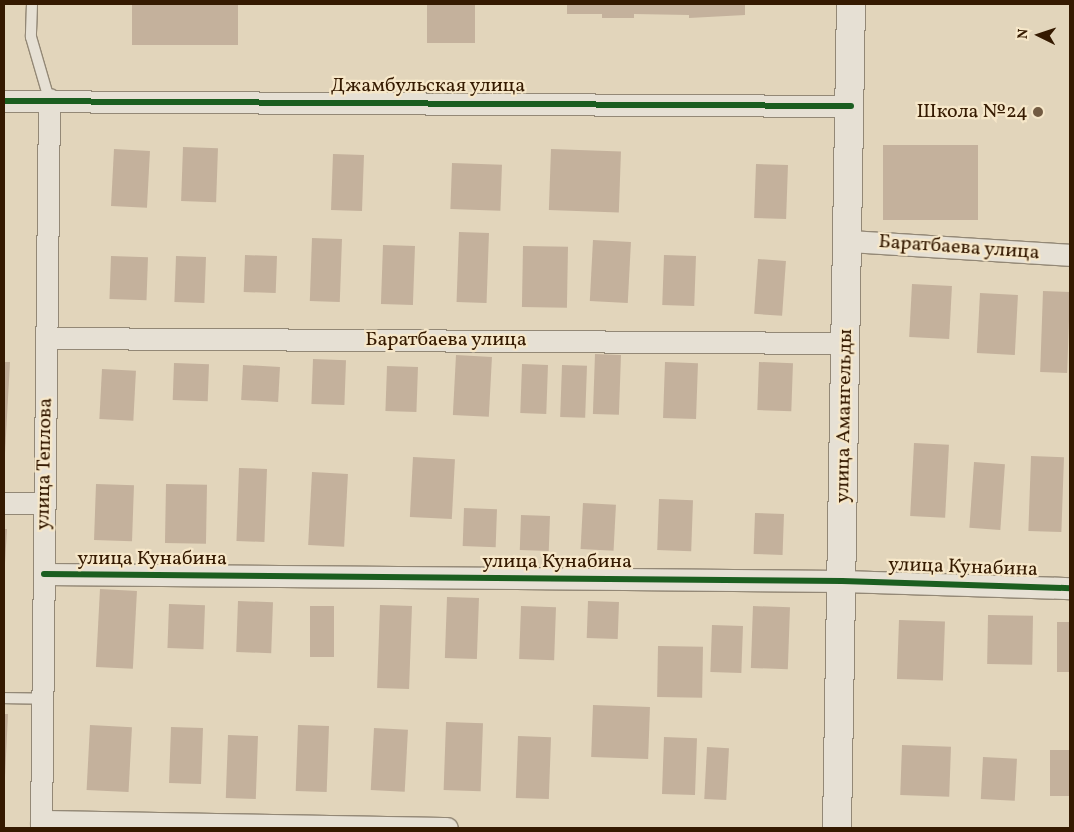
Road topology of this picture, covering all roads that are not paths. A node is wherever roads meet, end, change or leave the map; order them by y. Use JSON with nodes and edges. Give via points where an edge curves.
{"nodes":[{"id":1,"x":32,"y":4,"type":"edge"},
{"id":2,"x":851,"y":4,"type":"edge"},
{"id":3,"x":50,"y":99,"type":"junction"},
{"id":4,"x":4,"y":101,"type":"edge"},
{"id":5,"x":851,"y":106,"type":"junction"},
{"id":6,"x":848,"y":241,"type":"junction"},
{"id":7,"x":1070,"y":255,"type":"edge"},
{"id":8,"x":47,"y":338,"type":"junction"},
{"id":9,"x":846,"y":343,"type":"junction"},
{"id":10,"x":4,"y":504,"type":"edge"},
{"id":11,"x":44,"y":504,"type":"junction"},
{"id":12,"x":44,"y":574,"type":"junction"},
{"id":13,"x":842,"y":581,"type":"junction"},
{"id":14,"x":1070,"y":588,"type":"edge"},
{"id":15,"x":4,"y":698,"type":"edge"},
{"id":16,"x":42,"y":699,"type":"junction"},
{"id":17,"x":41,"y":825,"type":"edge"},
{"id":18,"x":448,"y":828,"type":"edge"},
{"id":19,"x":838,"y":828,"type":"edge"}],
"edges":[{"from":1,"to":3,"type":"lane","via":[[31,37]]},
{"from":2,"to":5,"type":"street","name":"улица Амангельды"},
{"from":3,"to":4,"type":"street","name":"Джамбульская улица"},
{"from":3,"to":5,"type":"street","name":"Джамбульская улица"},
{"from":3,"to":8,"type":"street","name":"улица Теплова"},
{"from":5,"to":6,"type":"street","name":"улица Амангельды"},
{"from":6,"to":7,"type":"street","name":"Баратбаева улица"},
{"from":6,"to":9,"type":"street","name":"улица Амангельды"},
{"from":8,"to":9,"type":"street","name":"Баратбаева улица"},
{"from":8,"to":11,"type":"street","name":"улица Теплова"},
{"from":9,"to":13,"type":"street","name":"улица Амангельды"},
{"from":10,"to":11,"type":"street"},
{"from":11,"to":12,"type":"street","name":"улица Теплова"},
{"from":12,"to":13,"type":"street","name":"улица Кунабина"},
{"from":12,"to":16,"type":"street","name":"улица Теплова"},
{"from":13,"to":14,"type":"street","name":"улица Кунабина"},
{"from":13,"to":19,"type":"street","name":"улица Амангельды"},
{"from":15,"to":16,"type":"lane"},
{"from":16,"to":17,"type":"street","name":"улица Теплова"},
{"from":17,"to":18,"type":"street"}]}
